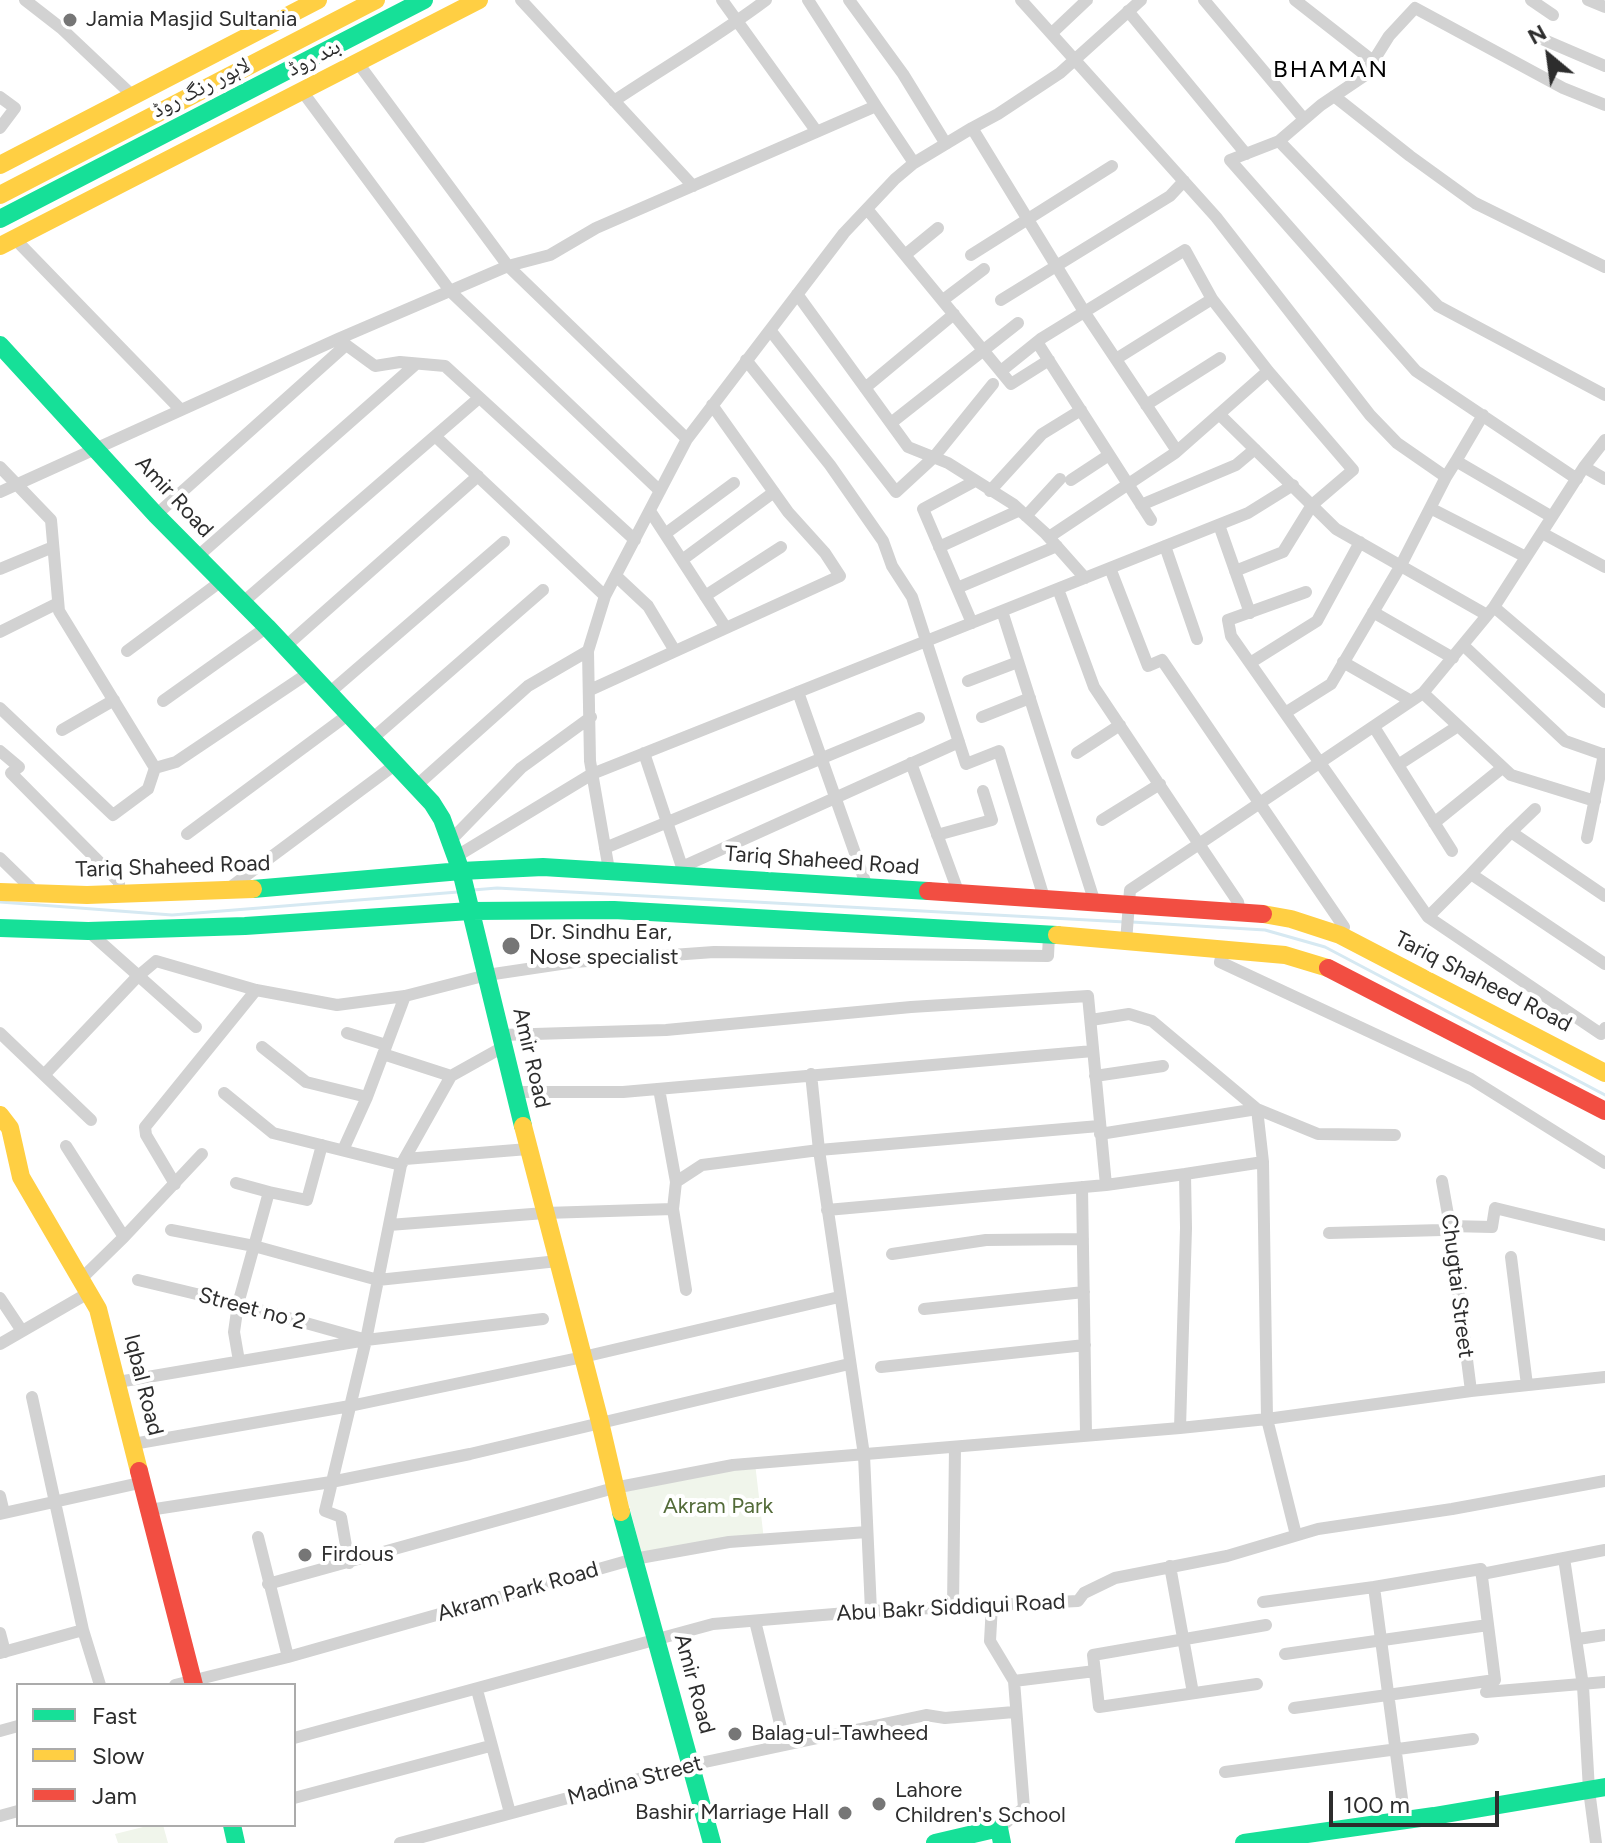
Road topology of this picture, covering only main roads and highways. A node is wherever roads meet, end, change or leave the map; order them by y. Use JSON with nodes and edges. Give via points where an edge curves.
{"nodes":[{"id":1,"x":318,"y":0,"type":"edge"},
{"id":2,"x":376,"y":0,"type":"edge"},
{"id":3,"x":424,"y":0,"type":"edge"},
{"id":4,"x":479,"y":0,"type":"edge"},
{"id":5,"x":0,"y":165,"type":"edge"},
{"id":6,"x":0,"y":195,"type":"edge"},
{"id":7,"x":0,"y":219,"type":"edge"},
{"id":8,"x":7,"y":242,"type":"edge"},
{"id":9,"x":0,"y":345,"type":"edge"},
{"id":10,"x":458,"y":861,"type":"junction"},
{"id":11,"x":0,"y":892,"type":"edge"},
{"id":12,"x":470,"y":909,"type":"junction"},
{"id":13,"x":0,"y":928,"type":"edge"},
{"id":14,"x":1605,"y":1073,"type":"edge"},
{"id":15,"x":1605,"y":1111,"type":"edge"},
{"id":16,"x":0,"y":1115,"type":"edge"},
{"id":17,"x":6,"y":1147,"type":"edge"},
{"id":18,"x":187,"y":1683,"type":"edge"},
{"id":19,"x":1597,"y":1789,"type":"edge"},
{"id":20,"x":1000,"y":1835,"type":"edge"},
{"id":21,"x":712,"y":1843,"type":"edge"},
{"id":22,"x":935,"y":1843,"type":"edge"},
{"id":23,"x":1244,"y":1843,"type":"edge"}],
"edges":[{"from":1,"to":5,"type":"main road"},
{"from":2,"to":6,"type":"main road","name":"لاہور رنگ روڈ"},
{"from":3,"to":7,"type":"main road","name":"لاہور رنگ روڈ"},
{"from":4,"to":8,"type":"main road","name":"بند روڈ"},
{"from":9,"to":10,"type":"main road","name":"Amir Road","via":[[416,786],[438,811]]},
{"from":10,"to":11,"type":"main road","name":"Tariq Shaheed Road","via":[[292,887],[119,894]]},
{"from":10,"to":12,"type":"main road","name":"Amir Road"},
{"from":10,"to":14,"type":"main road","name":"Tariq Shaheed Road","via":[[683,871],[1291,919],[1340,935]]},
{"from":12,"to":13,"type":"main road","via":[[245,926]]},
{"from":12,"to":15,"type":"main road","via":[[614,910],[1126,936],[1285,955],[1324,966]]},
{"from":12,"to":21,"type":"main road","name":"Amir Road","via":[[614,1488]]},
{"from":16,"to":17,"type":"main road","name":"Iqbal Road","via":[[10,1128]]},
{"from":17,"to":18,"type":"main road","name":"Iqbal Road","via":[[107,1335]]},
{"from":19,"to":23,"type":"main road"},
{"from":20,"to":22,"type":"main road"}]}
